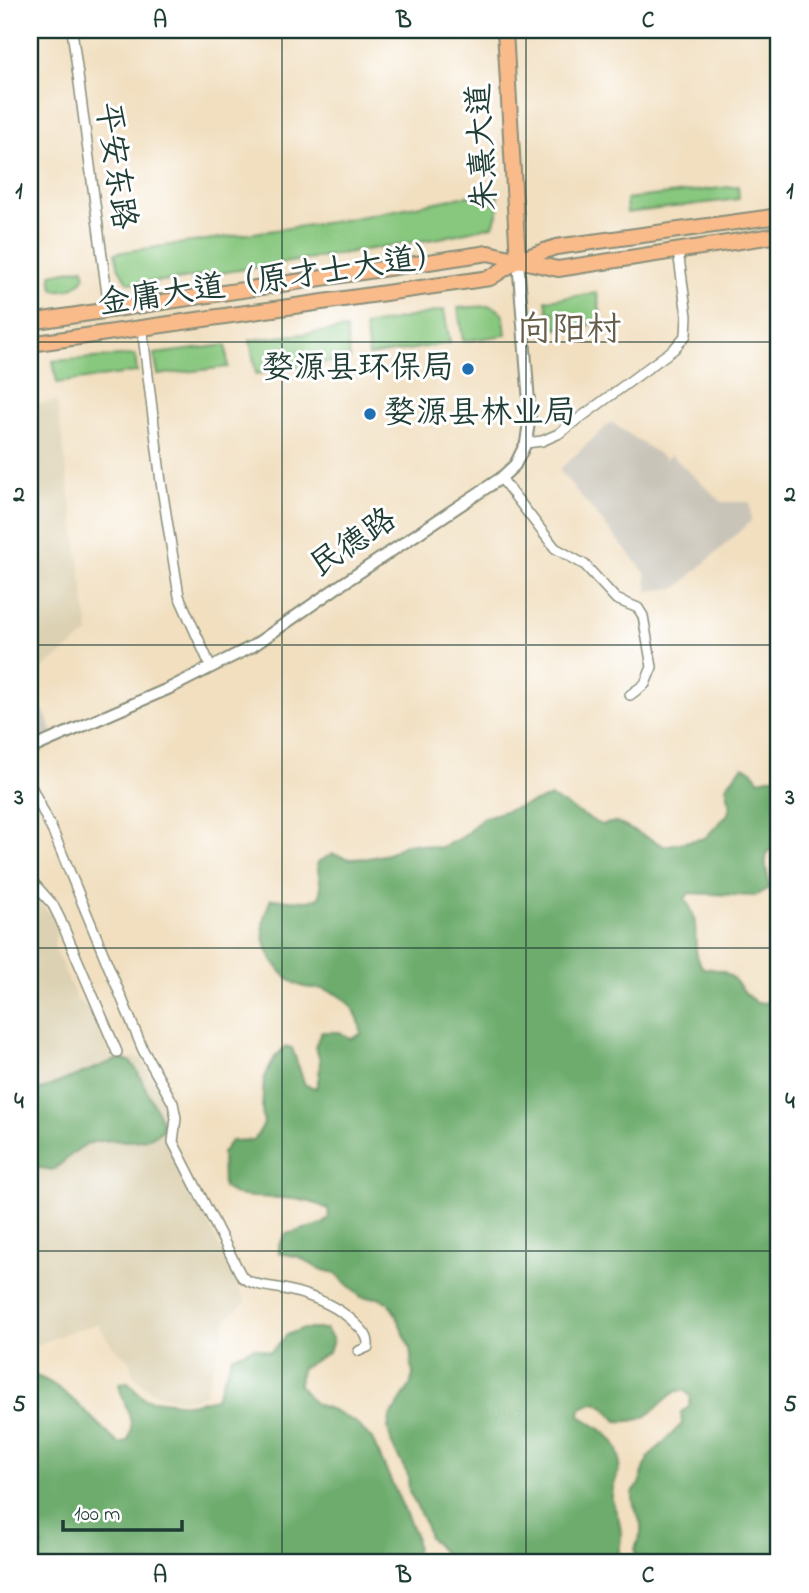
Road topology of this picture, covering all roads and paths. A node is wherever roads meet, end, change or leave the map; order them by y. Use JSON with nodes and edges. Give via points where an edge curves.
{"nodes":[{"id":1,"x":72,"y":30,"type":"edge"},
{"id":2,"x":505,"y":30,"type":"edge"},
{"id":3,"x":779,"y":216,"type":"edge"},
{"id":4,"x":779,"y":235,"type":"edge"},
{"id":5,"x":678,"y":251,"type":"junction"},
{"id":6,"x":518,"y":260,"type":"junction"},
{"id":7,"x":109,"y":309,"type":"junction"},
{"id":8,"x":30,"y":322,"type":"edge"},
{"id":9,"x":142,"y":327,"type":"junction"},
{"id":10,"x":30,"y":344,"type":"edge"},
{"id":11,"x":526,"y":443,"type":"junction"},
{"id":12,"x":501,"y":478,"type":"junction"},
{"id":13,"x":211,"y":667,"type":"junction"},
{"id":14,"x":630,"y":695,"type":"dead end"},
{"id":15,"x":30,"y":749,"type":"edge"},
{"id":16,"x":30,"y":784,"type":"edge"},
{"id":17,"x":30,"y":879,"type":"edge"},
{"id":18,"x":117,"y":1052,"type":"dead end"},
{"id":19,"x":359,"y":1351,"type":"dead end"}],
"edges":[{"from":1,"to":7,"type":"street","name":"平安东路"},
{"from":2,"to":6,"type":"main road","name":"朱熹大道"},
{"from":3,"to":6,"type":"main road","name":"金庸大道（原才士大道）","via":[[556,247]]},
{"from":4,"to":5,"type":"main road","name":"金庸大道（原才士大道）"},
{"from":5,"to":6,"type":"main road","name":"金庸大道（原才士大道）","via":[[558,269]]},
{"from":5,"to":11,"type":"street","via":[[686,335],[674,349],[558,434]]},
{"from":6,"to":7,"type":"main road","name":"金庸大道（原才士大道）","via":[[488,253]]},
{"from":6,"to":9,"type":"main road","name":"金庸大道（原才士大道）","via":[[490,278]]},
{"from":6,"to":11,"type":"street","name":"民德路","via":[[530,415]]},
{"from":7,"to":8,"type":"main road","name":"金庸大道（原才士大道）"},
{"from":9,"to":10,"type":"main road","name":"金庸大道（原才士大道）"},
{"from":9,"to":13,"type":"street","via":[[179,596]]},
{"from":11,"to":12,"type":"street","name":"民德路","via":[[515,465]]},
{"from":12,"to":13,"type":"street","name":"民德路","via":[[253,646]]},
{"from":12,"to":14,"type":"street","via":[[555,548],[585,565],[616,599],[638,608],[643,616],[652,667],[645,684]]},
{"from":13,"to":15,"type":"street","name":"民德路"},
{"from":16,"to":19,"type":"street","via":[[144,1050],[173,1103],[173,1142],[242,1277],[327,1303],[349,1317],[367,1337],[368,1347]]},
{"from":17,"to":18,"type":"street","via":[[53,905]]}]}
